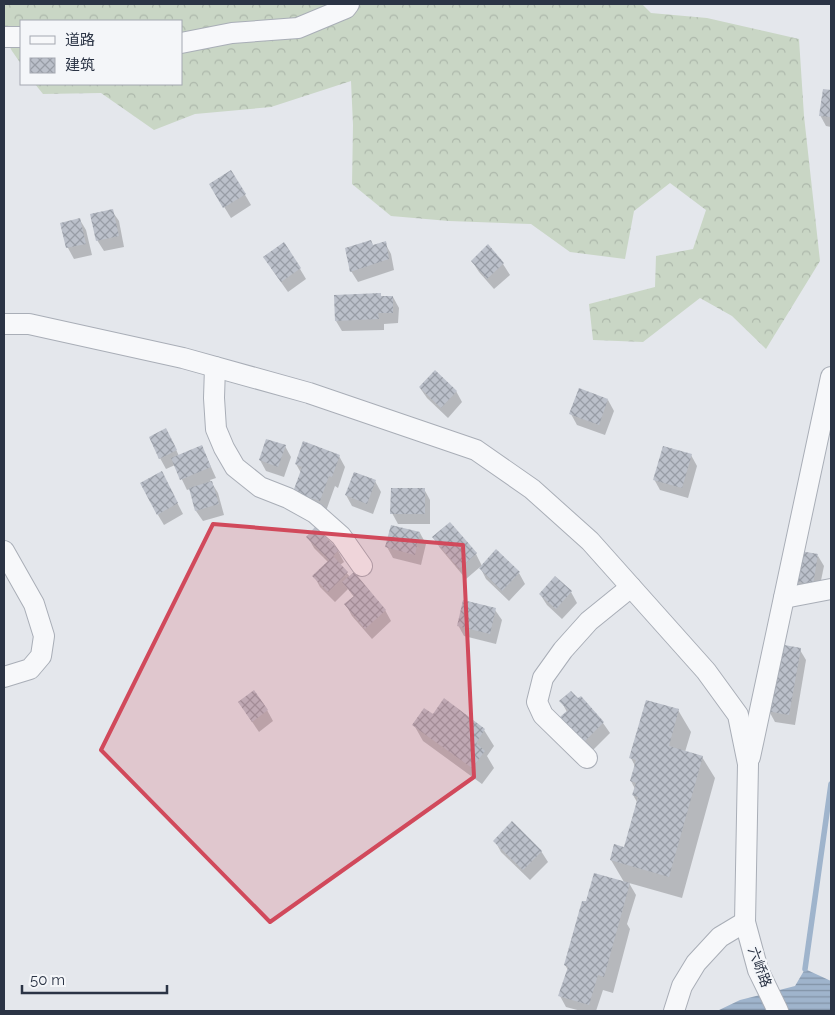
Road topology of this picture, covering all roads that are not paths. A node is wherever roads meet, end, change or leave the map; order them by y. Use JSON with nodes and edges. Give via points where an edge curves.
{"nodes":[{"id":1,"x":349,"y":4,"type":"edge"},
{"id":2,"x":4,"y":37,"type":"edge"},
{"id":3,"x":20,"y":37,"type":"edge"},
{"id":4,"x":182,"y":43,"type":"edge"},
{"id":5,"x":4,"y":324,"type":"edge"},
{"id":6,"x":215,"y":367,"type":"junction"},
{"id":7,"x":831,"y":378,"type":"edge"},
{"id":8,"x":4,"y":550,"type":"edge"},
{"id":9,"x":362,"y":566,"type":"dead end"},
{"id":10,"x":631,"y":587,"type":"junction"},
{"id":11,"x":831,"y":589,"type":"edge"},
{"id":12,"x":784,"y":598,"type":"junction"},
{"id":13,"x":4,"y":678,"type":"edge"},
{"id":14,"x":587,"y":758,"type":"dead end"},
{"id":15,"x":748,"y":764,"type":"junction"},
{"id":16,"x":745,"y":922,"type":"junction"},
{"id":17,"x":674,"y":1011,"type":"edge"},
{"id":18,"x":778,"y":1011,"type":"edge"}],
"edges":[{"from":1,"to":4,"type":"street","via":[[298,28],[232,33]]},
{"from":2,"to":3,"type":"street"},
{"from":5,"to":6,"type":"street","via":[[29,324]]},
{"from":6,"to":9,"type":"street","via":[[216,428],[235,467],[260,487],[315,513],[341,536]]},
{"from":6,"to":10,"type":"street","via":[[309,393],[476,450],[532,489],[590,541]]},
{"from":7,"to":12,"type":"street"},
{"from":8,"to":13,"type":"street","via":[[34,604],[44,636],[41,656],[30,669]]},
{"from":10,"to":14,"type":"street","via":[[589,621],[562,650],[543,678],[537,702],[544,715]]},
{"from":10,"to":15,"type":"street","via":[[706,671],[738,715]]},
{"from":11,"to":12,"type":"street"},
{"from":12,"to":15,"type":"street"},
{"from":15,"to":16,"type":"street","name":"六峤路"},
{"from":16,"to":17,"type":"street","via":[[720,938],[696,963],[682,986]]},
{"from":16,"to":18,"type":"street","name":"六峤路","via":[[758,970]]}]}
